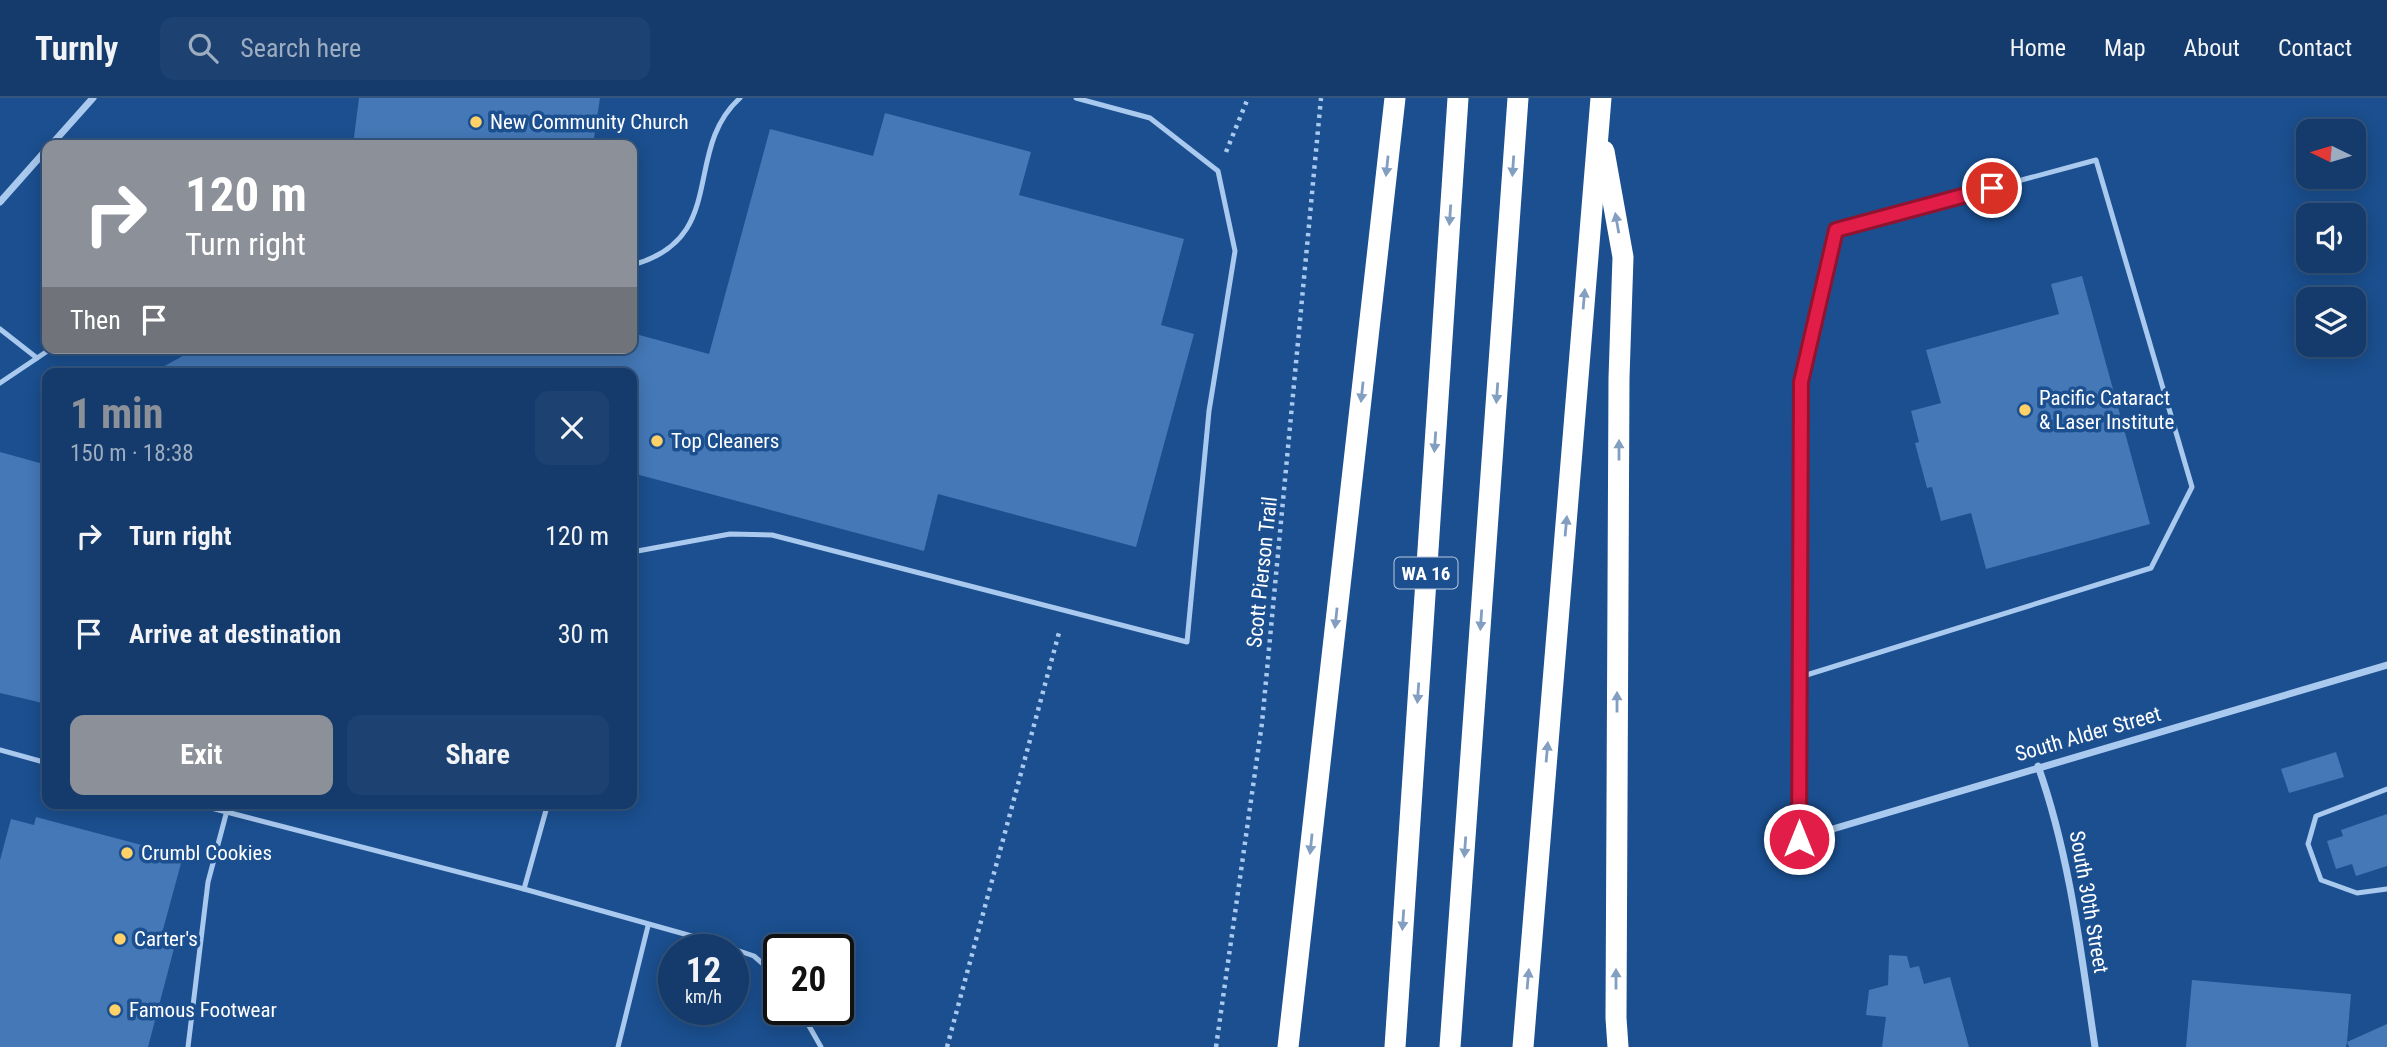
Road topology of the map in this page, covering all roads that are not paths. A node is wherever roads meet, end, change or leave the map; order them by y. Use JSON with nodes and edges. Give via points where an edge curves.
{"nodes":[{"id":1,"x":93,"y":98,"type":"edge"},
{"id":2,"x":740,"y":98,"type":"edge"},
{"id":3,"x":1076,"y":98,"type":"edge"},
{"id":4,"x":1395,"y":98,"type":"edge"},
{"id":5,"x":1458,"y":98,"type":"edge"},
{"id":6,"x":1518,"y":98,"type":"edge"},
{"id":7,"x":1601,"y":98,"type":"edge"},
{"id":8,"x":1599,"y":122,"type":"junction"},
{"id":9,"x":55,"y":140,"type":"edge"},
{"id":10,"x":42,"y":155,"type":"edge"},
{"id":11,"x":0,"y":202,"type":"edge"},
{"id":12,"x":637,"y":264,"type":"edge"},
{"id":13,"x":0,"y":329,"type":"edge"},
{"id":14,"x":43,"y":354,"type":"edge"},
{"id":15,"x":37,"y":358,"type":"junction"},
{"id":16,"x":0,"y":383,"type":"edge"},
{"id":17,"x":637,"y":551,"type":"edge"},
{"id":18,"x":2387,"y":665,"type":"edge"},
{"id":19,"x":1800,"y":677,"type":"junction"},
{"id":20,"x":0,"y":750,"type":"edge"},
{"id":21,"x":42,"y":762,"type":"edge"},
{"id":22,"x":2038,"y":766,"type":"junction"},
{"id":23,"x":2387,"y":789,"type":"edge"},
{"id":24,"x":212,"y":809,"type":"edge"},
{"id":25,"x":227,"y":809,"type":"edge"},
{"id":26,"x":546,"y":809,"type":"edge"},
{"id":27,"x":226,"y":813,"type":"junction"},
{"id":28,"x":1799,"y":839,"type":"joint"},
{"id":29,"x":2387,"y":888,"type":"edge"},
{"id":30,"x":524,"y":889,"type":"junction"},
{"id":31,"x":648,"y":926,"type":"junction"},
{"id":32,"x":763,"y":965,"type":"edge"},
{"id":33,"x":809,"y":1025,"type":"edge"},
{"id":34,"x":188,"y":1047,"type":"edge"},
{"id":35,"x":618,"y":1047,"type":"edge"},
{"id":36,"x":821,"y":1047,"type":"edge"},
{"id":37,"x":1288,"y":1047,"type":"edge"},
{"id":38,"x":1395,"y":1047,"type":"edge"},
{"id":39,"x":1450,"y":1047,"type":"edge"},
{"id":40,"x":1523,"y":1047,"type":"edge"},
{"id":41,"x":1618,"y":1047,"type":"edge"},
{"id":42,"x":2095,"y":1047,"type":"edge"}],
"edges":[{"from":1,"to":9,"type":"street"},
{"from":2,"to":12,"type":"lane","via":[[713,138],[695,218],[662,256]]},
{"from":3,"to":17,"type":"lane","via":[[1150,118],[1218,171],[1235,251],[1209,411],[1187,642],[772,535],[730,534]]},
{"from":4,"to":37,"type":"highway","one_way":true},
{"from":5,"to":38,"type":"highway","number":"WA 16","one_way":true},
{"from":6,"to":39,"type":"highway","one_way":true},
{"from":7,"to":8,"type":"highway"},
{"from":40,"to":8,"type":"highway","one_way":true},
{"from":41,"to":8,"type":"highway","one_way":true,"via":[[1623,257]]},
{"from":10,"to":11,"type":"street"},
{"from":13,"to":15,"type":"lane"},
{"from":14,"to":15,"type":"lane"},
{"from":15,"to":16,"type":"lane"},
{"from":18,"to":22,"type":"street","name":"South Alder Street"},
{"from":19,"to":19,"type":"lane","via":[[1801,382],[1836,230],[2096,160],[2192,486],[2151,568]]},
{"from":19,"to":28,"type":"lane"},
{"from":20,"to":21,"type":"lane"},
{"from":22,"to":28,"type":"street","name":"South Alder Street"},
{"from":22,"to":42,"type":"street","name":"South 30th Street","via":[[2055,815]]},
{"from":23,"to":29,"type":"lane","via":[[2316,816],[2308,844],[2321,880],[2357,893]]},
{"from":24,"to":27,"type":"lane"},
{"from":25,"to":27,"type":"lane"},
{"from":26,"to":30,"type":"lane"},
{"from":27,"to":30,"type":"lane"},
{"from":27,"to":34,"type":"lane","via":[[208,882]]},
{"from":30,"to":31,"type":"lane"},
{"from":31,"to":32,"type":"lane","via":[[754,957]]},
{"from":31,"to":35,"type":"lane"},
{"from":33,"to":36,"type":"lane"}]}
